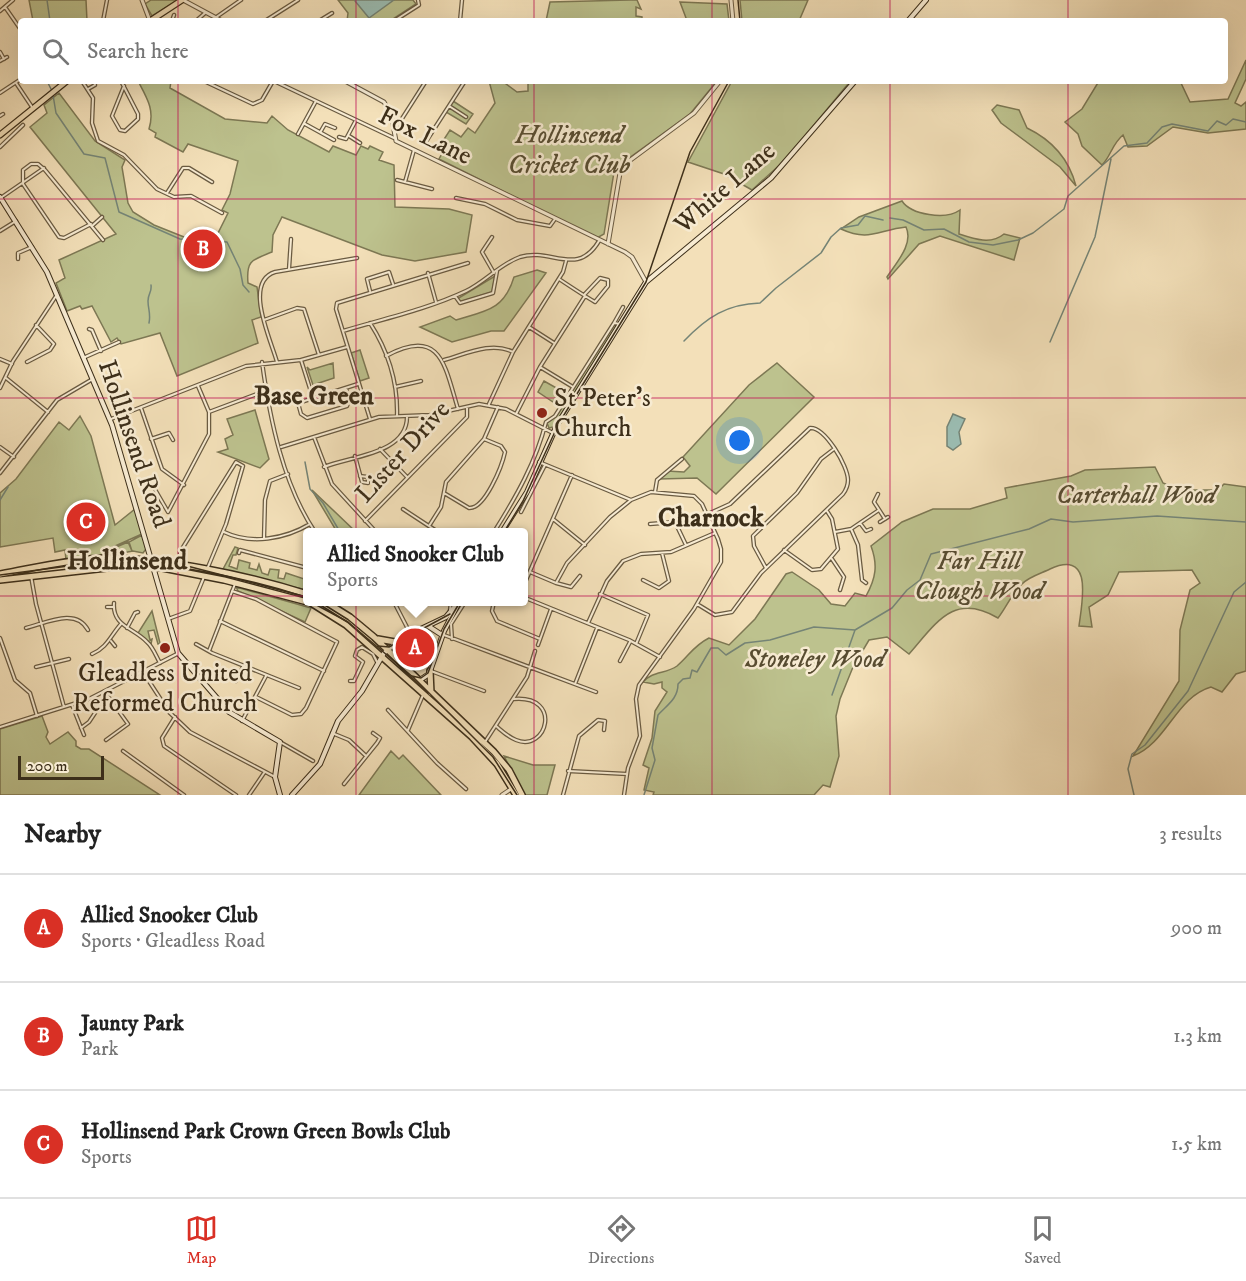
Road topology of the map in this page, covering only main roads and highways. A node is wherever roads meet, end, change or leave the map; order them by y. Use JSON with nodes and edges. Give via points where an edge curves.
{"nodes":[{"id":1,"x":182,"y":0,"type":"edge"},
{"id":2,"x":926,"y":0,"type":"edge"},
{"id":3,"x":155,"y":18,"type":"edge"},
{"id":4,"x":911,"y":18,"type":"edge"},
{"id":5,"x":63,"y":84,"type":"edge"},
{"id":6,"x":852,"y":84,"type":"edge"},
{"id":7,"x":0,"y":135,"type":"edge"},
{"id":8,"x":0,"y":198,"type":"edge"},
{"id":9,"x":504,"y":528,"type":"edge"},
{"id":10,"x":153,"y":563,"type":"junction"},
{"id":11,"x":204,"y":572,"type":"junction"},
{"id":12,"x":0,"y":574,"type":"edge"},
{"id":13,"x":0,"y":580,"type":"edge"},
{"id":14,"x":303,"y":593,"type":"edge"},
{"id":15,"x":303,"y":601,"type":"edge"},
{"id":16,"x":316,"y":606,"type":"edge"},
{"id":17,"x":331,"y":606,"type":"edge"},
{"id":18,"x":455,"y":606,"type":"edge"},
{"id":19,"x":456,"y":606,"type":"edge"},
{"id":20,"x":428,"y":626,"type":"junction"},
{"id":21,"x":442,"y":635,"type":"junction"},
{"id":22,"x":374,"y":637,"type":"junction"},
{"id":23,"x":396,"y":642,"type":"junction"},
{"id":24,"x":388,"y":650,"type":"junction"},
{"id":25,"x":382,"y":656,"type":"junction"},
{"id":26,"x":377,"y":663,"type":"junction"},
{"id":27,"x":390,"y":663,"type":"junction"},
{"id":28,"x":430,"y":670,"type":"junction"},
{"id":29,"x":409,"y":679,"type":"junction"},
{"id":30,"x":420,"y":680,"type":"junction"},
{"id":31,"x":429,"y":695,"type":"junction"},
{"id":32,"x":511,"y":785,"type":"junction"},
{"id":33,"x":280,"y":795,"type":"edge"},
{"id":34,"x":292,"y":795,"type":"edge"},
{"id":35,"x":516,"y":795,"type":"edge"},
{"id":36,"x":522,"y":795,"type":"edge"}],
"edges":[{"from":1,"to":3,"type":"main road"},
{"from":2,"to":4,"type":"main road"},
{"from":5,"to":7,"type":"main road"},
{"from":6,"to":9,"type":"main road","name":"White Lane","via":[[774,175],[646,282],[552,433],[527,492]]},
{"from":8,"to":10,"type":"main road","name":"Hollinsend Road","via":[[33,247],[57,295],[110,420]]},
{"from":10,"to":11,"type":"highway"},
{"from":10,"to":11,"type":"highway","via":[[182,564]]},
{"from":10,"to":12,"type":"highway","via":[[98,559]]},
{"from":10,"to":13,"type":"highway"},
{"from":10,"to":33,"type":"main road","name":"Hollinsend Road","via":[[178,653],[229,712],[280,742],[275,777]]},
{"from":11,"to":14,"type":"highway"},
{"from":11,"to":15,"type":"highway"},
{"from":16,"to":25,"type":"highway","via":[[346,625]]},
{"from":17,"to":22,"type":"highway"},
{"from":18,"to":20,"type":"main road"},
{"from":19,"to":21,"type":"main road"},
{"from":20,"to":21,"type":"main road"},
{"from":20,"to":23,"type":"main road"},
{"from":21,"to":28,"type":"main road"},
{"from":22,"to":23,"type":"highway"},
{"from":22,"to":24,"type":"highway"},
{"from":23,"to":24,"type":"main road"},
{"from":24,"to":25,"type":"main road"},
{"from":24,"to":27,"type":"highway"},
{"from":24,"to":30,"type":"highway"},
{"from":25,"to":26,"type":"main road"},
{"from":25,"to":27,"type":"highway"},
{"from":26,"to":27,"type":"main road"},
{"from":26,"to":34,"type":"main road","via":[[362,691],[341,716],[320,764]]},
{"from":27,"to":29,"type":"highway"},
{"from":28,"to":30,"type":"main road"},
{"from":28,"to":31,"type":"highway"},
{"from":29,"to":30,"type":"highway"},
{"from":29,"to":31,"type":"highway"},
{"from":30,"to":31,"type":"highway"},
{"from":31,"to":32,"type":"highway","via":[[483,747]]},
{"from":31,"to":32,"type":"highway","via":[[501,760]]},
{"from":32,"to":35,"type":"highway"},
{"from":32,"to":36,"type":"highway"}]}
